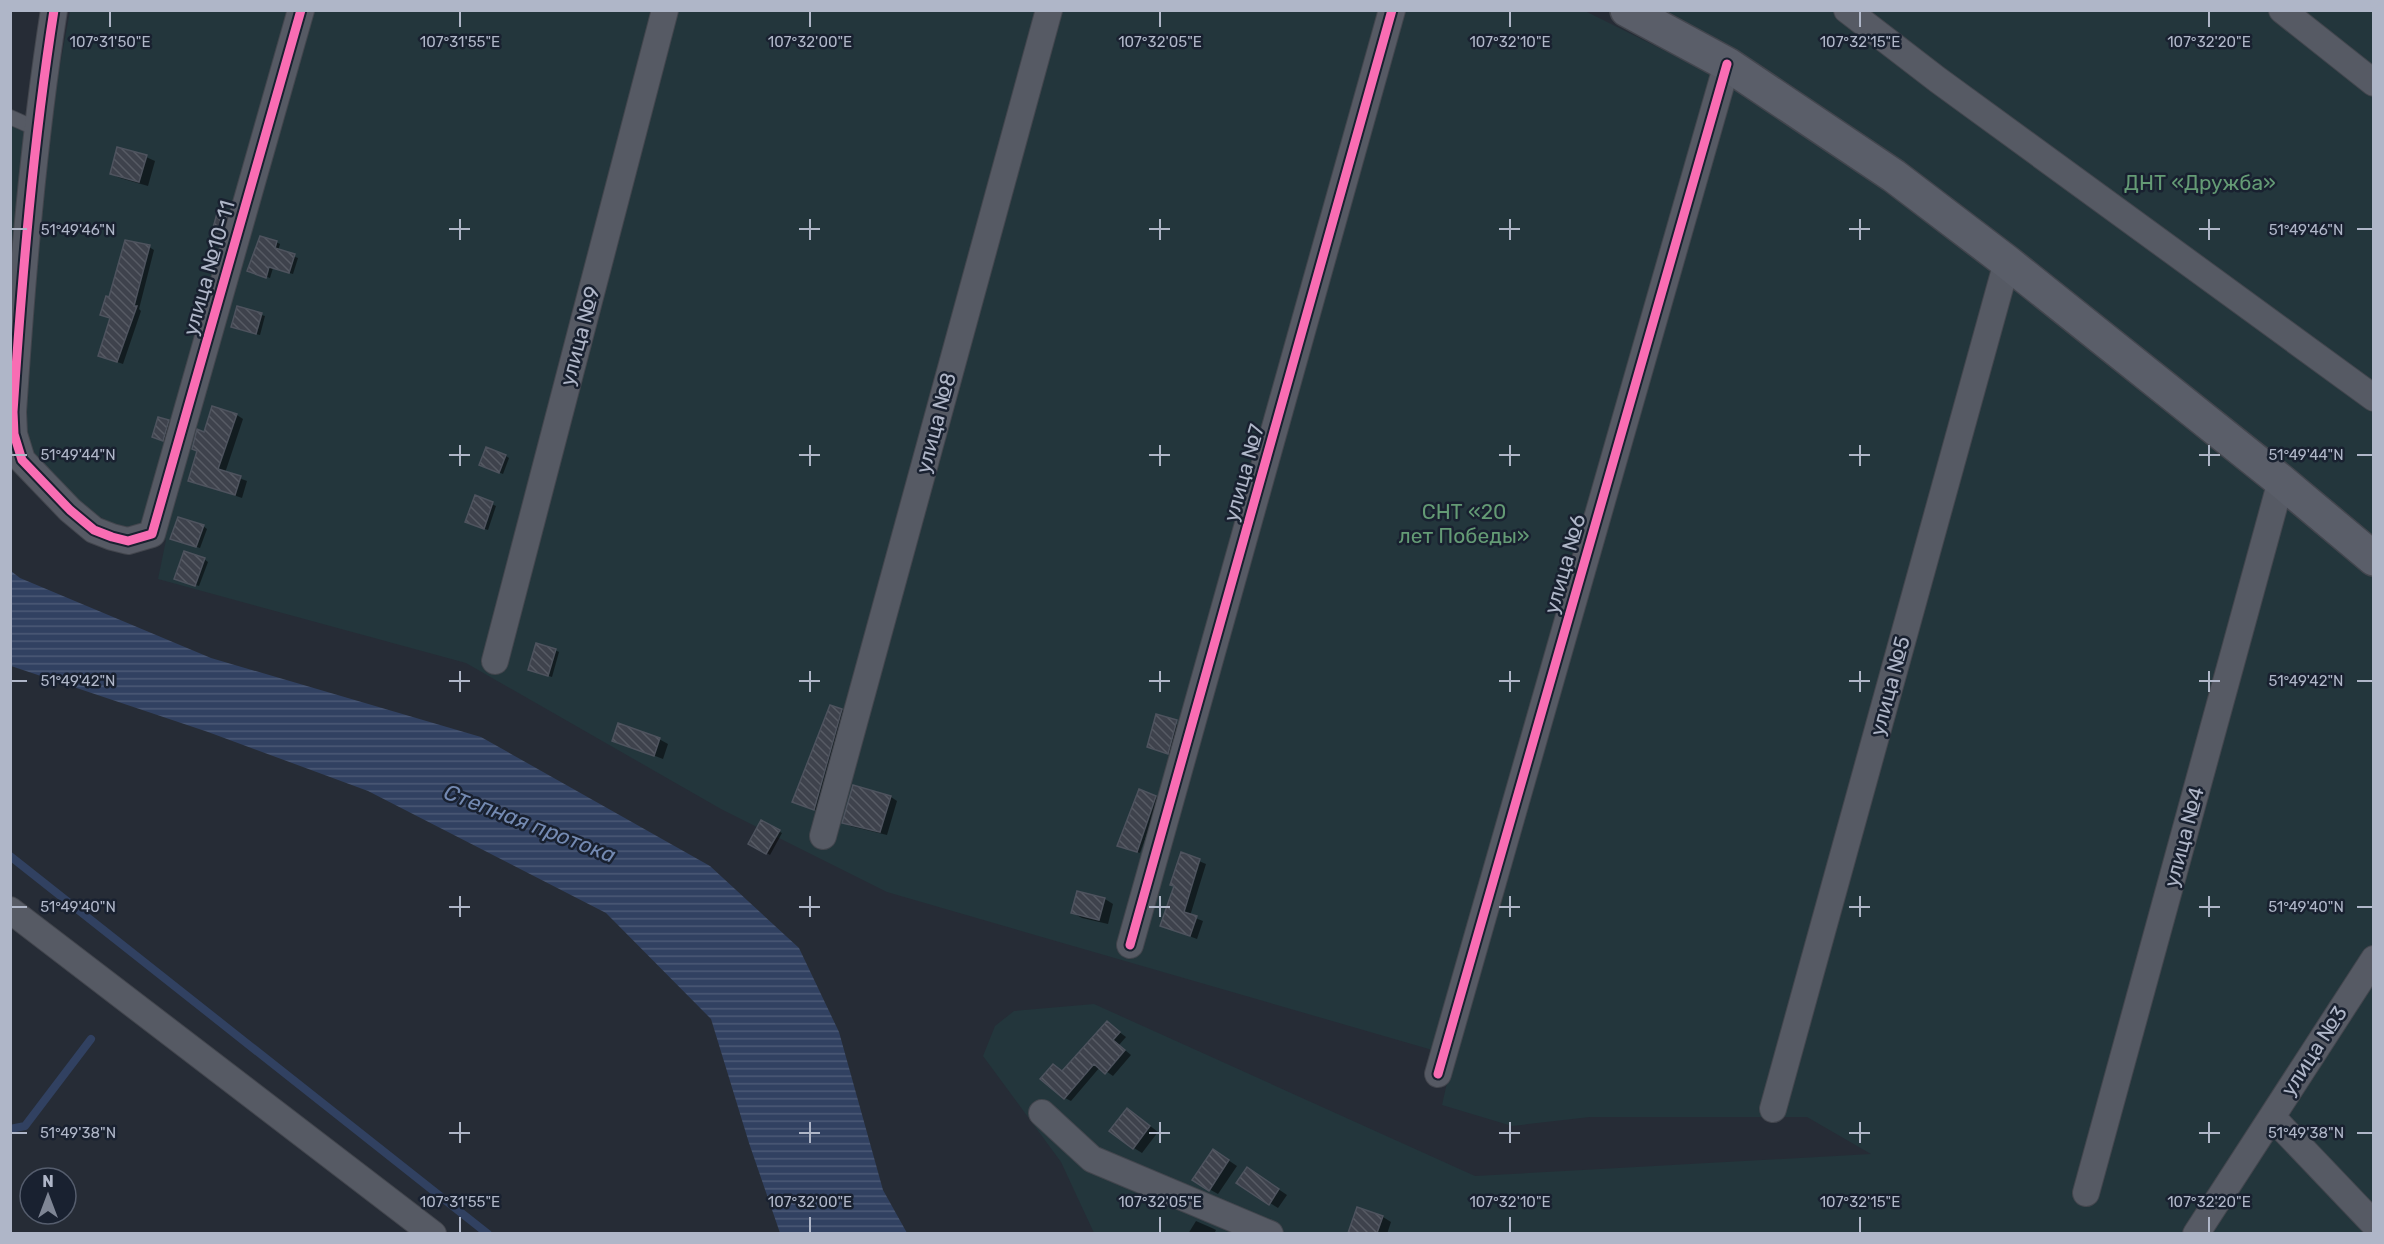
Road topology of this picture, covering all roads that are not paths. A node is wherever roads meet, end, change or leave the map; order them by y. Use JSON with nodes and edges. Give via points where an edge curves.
{"nodes":[{"id":1,"x":54,"y":10,"type":"edge"},
{"id":2,"x":301,"y":10,"type":"edge"},
{"id":3,"x":665,"y":10,"type":"edge"},
{"id":4,"x":1049,"y":10,"type":"edge"},
{"id":5,"x":1392,"y":10,"type":"edge"},
{"id":6,"x":1627,"y":10,"type":"edge"},
{"id":7,"x":1846,"y":10,"type":"edge"},
{"id":8,"x":2282,"y":10,"type":"edge"},
{"id":9,"x":1726,"y":64,"type":"junction"},
{"id":10,"x":2373,"y":83,"type":"edge"},
{"id":11,"x":10,"y":117,"type":"edge"},
{"id":12,"x":37,"y":129,"type":"junction"},
{"id":13,"x":2007,"y":262,"type":"junction"},
{"id":14,"x":2373,"y":398,"type":"edge"},
{"id":15,"x":2281,"y":481,"type":"junction"},
{"id":16,"x":2373,"y":559,"type":"edge"},
{"id":17,"x":495,"y":660,"type":"dead end"},
{"id":18,"x":823,"y":836,"type":"dead end"},
{"id":19,"x":10,"y":910,"type":"edge"},
{"id":20,"x":1130,"y":945,"type":"dead end"},
{"id":21,"x":2373,"y":959,"type":"edge"},
{"id":22,"x":1438,"y":1074,"type":"dead end"},
{"id":23,"x":1773,"y":1109,"type":"dead end"},
{"id":24,"x":1042,"y":1113,"type":"dead end"},
{"id":25,"x":2272,"y":1117,"type":"junction"},
{"id":26,"x":2086,"y":1193,"type":"dead end"},
{"id":27,"x":2373,"y":1224,"type":"edge"},
{"id":28,"x":433,"y":1233,"type":"edge"},
{"id":29,"x":1270,"y":1233,"type":"edge"},
{"id":30,"x":2196,"y":1233,"type":"edge"}],
"edges":[{"from":1,"to":12,"type":"street"},
{"from":2,"to":12,"type":"street","name":"улица №10-11","via":[[152,534],[128,541],[94,530],[70,510],[22,460],[14,434],[24,256]]},
{"from":3,"to":17,"type":"street","name":"улица №9"},
{"from":4,"to":18,"type":"street","name":"улица №8"},
{"from":5,"to":20,"type":"street","name":"улица №7"},
{"from":6,"to":9,"type":"street"},
{"from":7,"to":14,"type":"street"},
{"from":8,"to":10,"type":"street"},
{"from":9,"to":13,"type":"street","via":[[1894,176]]},
{"from":9,"to":22,"type":"street","name":"улица №6"},
{"from":11,"to":12,"type":"lane"},
{"from":13,"to":15,"type":"street"},
{"from":13,"to":23,"type":"street","name":"улица №5"},
{"from":15,"to":16,"type":"street"},
{"from":15,"to":26,"type":"street","name":"улица №4"},
{"from":19,"to":28,"type":"street"},
{"from":21,"to":25,"type":"street","name":"улица №3"},
{"from":24,"to":29,"type":"street","via":[[1092,1159]]},
{"from":25,"to":27,"type":"street"},
{"from":25,"to":30,"type":"street","name":"улица №3"}]}
